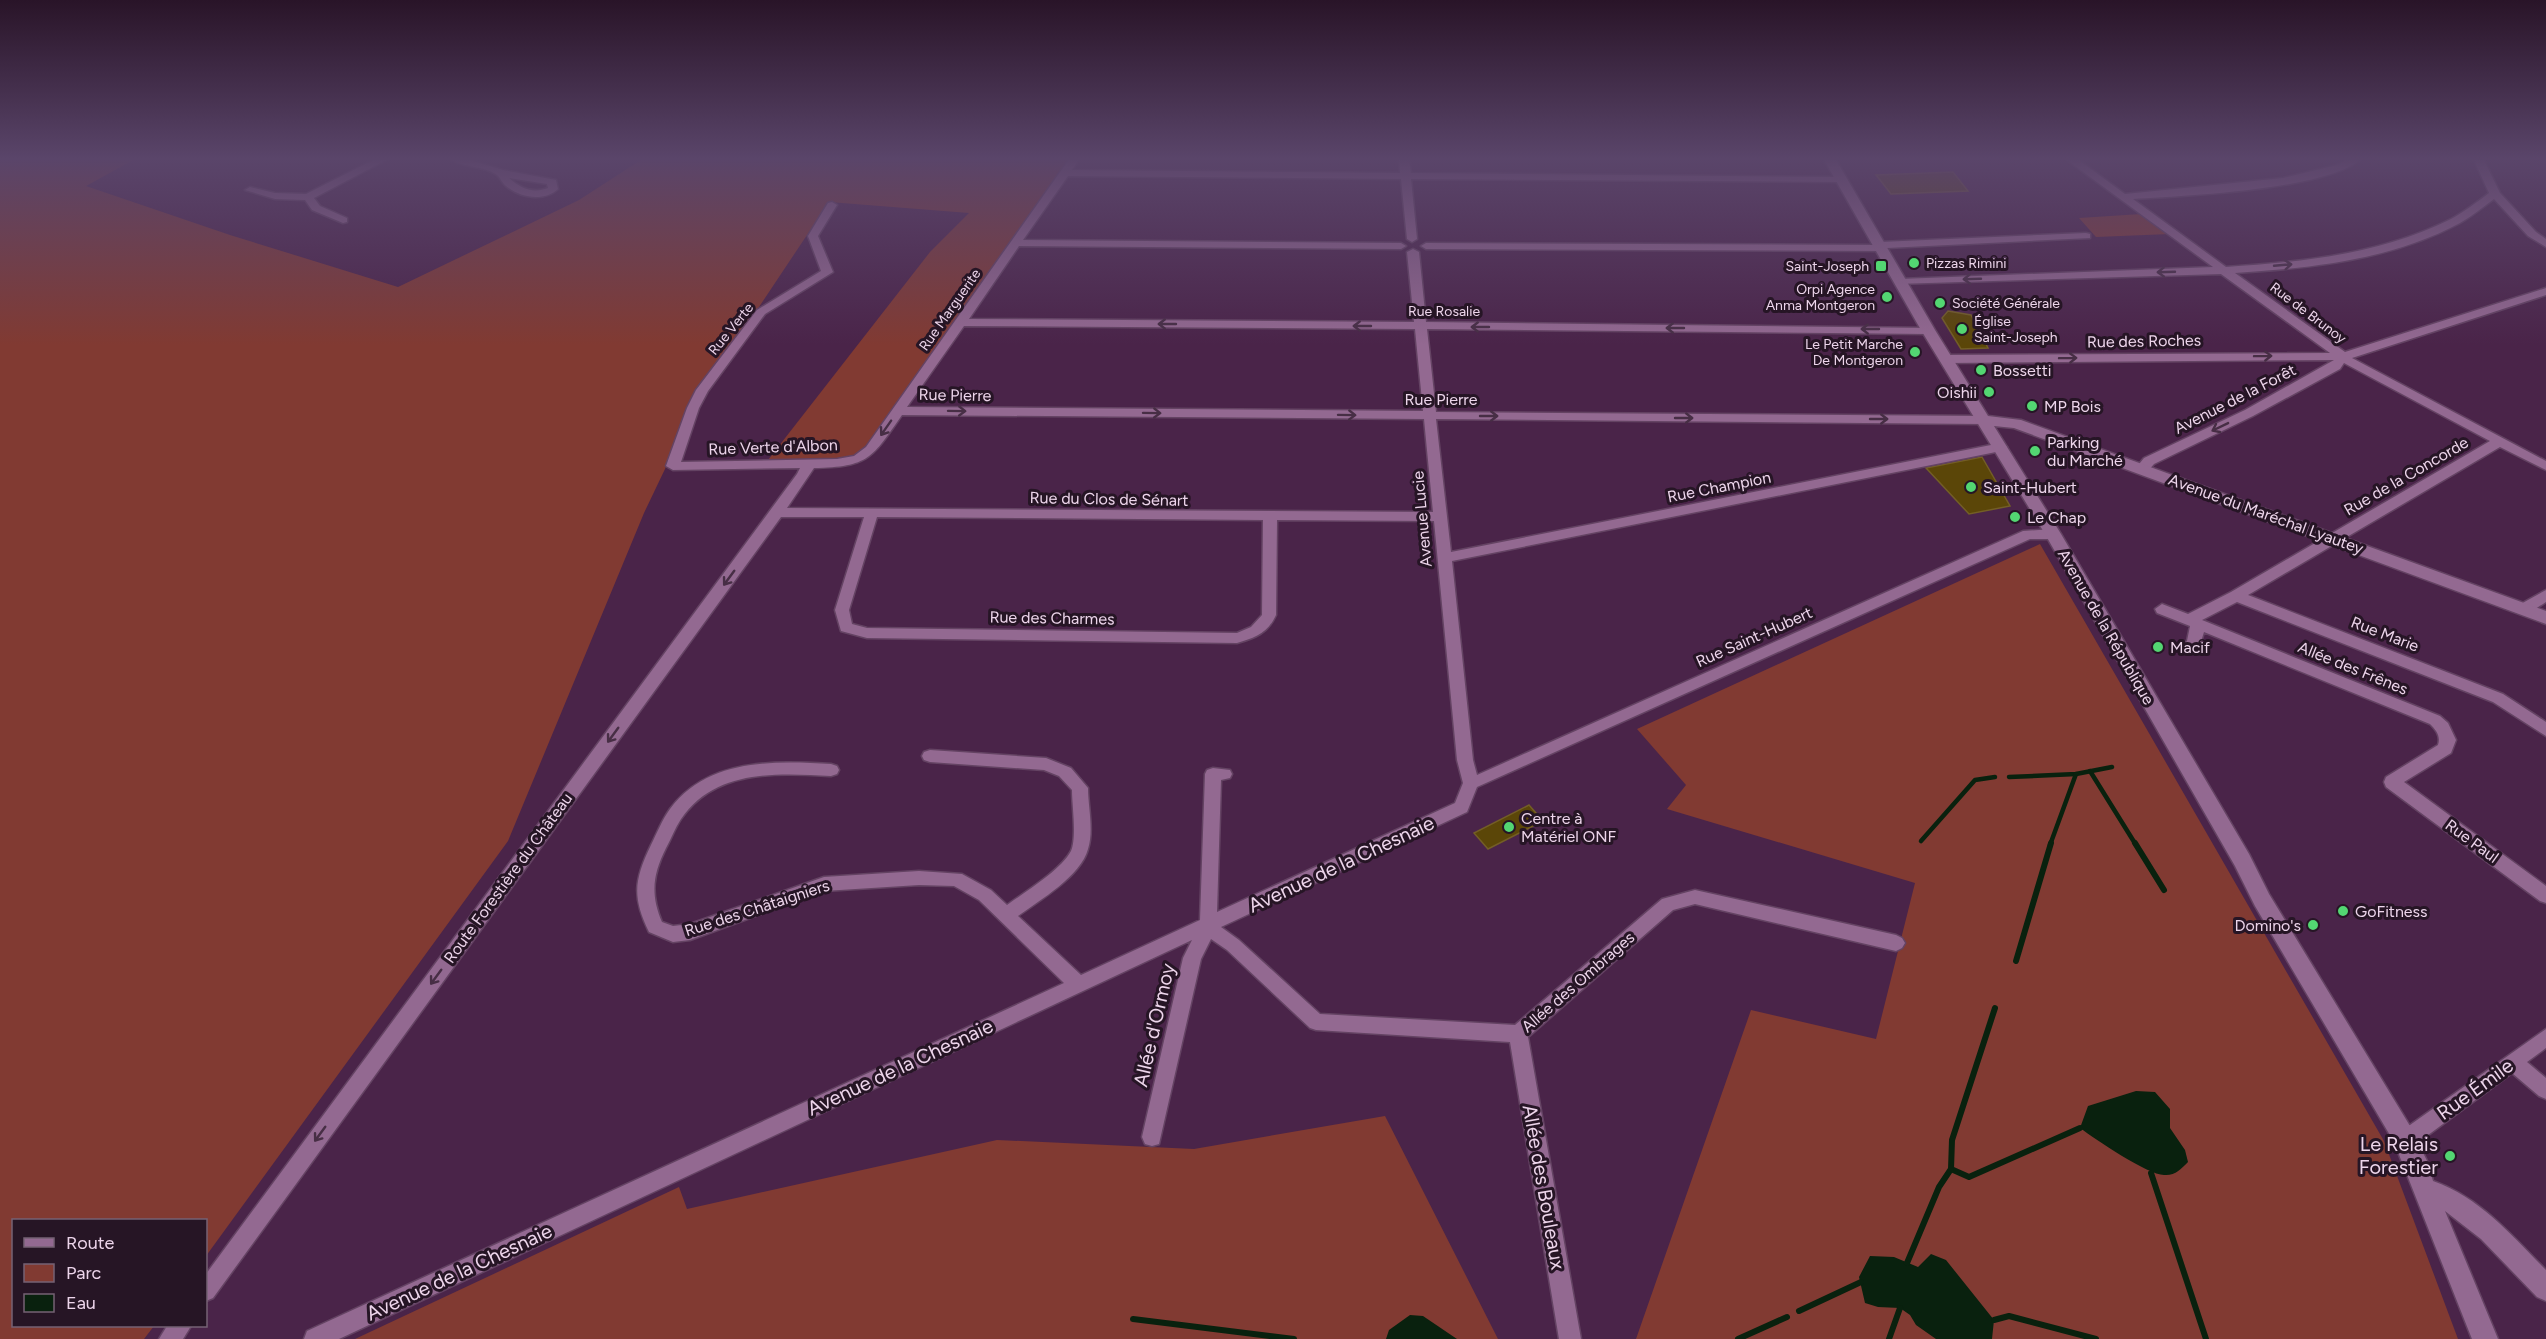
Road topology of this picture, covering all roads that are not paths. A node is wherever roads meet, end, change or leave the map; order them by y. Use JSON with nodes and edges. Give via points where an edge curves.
{"nodes":[{"id":1,"x":821,"y":220,"type":"edge"},
{"id":2,"x":1031,"y":220,"type":"edge"},
{"id":3,"x":1410,"y":220,"type":"edge"},
{"id":4,"x":1866,"y":220,"type":"edge"},
{"id":5,"x":2156,"y":220,"type":"edge"},
{"id":6,"x":2458,"y":220,"type":"edge"},
{"id":7,"x":2520,"y":220,"type":"edge"},
{"id":8,"x":2086,"y":236,"type":"dead end"},
{"id":9,"x":1016,"y":243,"type":"junction"},
{"id":10,"x":2546,"y":244,"type":"edge"},
{"id":11,"x":1413,"y":245,"type":"junction"},
{"id":12,"x":1881,"y":246,"type":"junction"},
{"id":13,"x":2225,"y":270,"type":"junction"},
{"id":14,"x":1900,"y":282,"type":"junction"},
{"id":15,"x":2546,"y":291,"type":"edge"},
{"id":16,"x":959,"y":322,"type":"junction"},
{"id":17,"x":1421,"y":326,"type":"junction"},
{"id":18,"x":1928,"y":330,"type":"junction"},
{"id":19,"x":2343,"y":357,"type":"junction"},
{"id":20,"x":1946,"y":359,"type":"junction"},
{"id":21,"x":898,"y":411,"type":"junction"},
{"id":22,"x":1430,"y":416,"type":"junction"},
{"id":23,"x":1983,"y":420,"type":"junction"},
{"id":24,"x":2500,"y":441,"type":"junction"},
{"id":25,"x":2001,"y":447,"type":"junction"},
{"id":26,"x":871,"y":450,"type":"joint"},
{"id":27,"x":809,"y":464,"type":"junction"},
{"id":28,"x":673,"y":466,"type":"joint"},
{"id":29,"x":2546,"y":466,"type":"edge"},
{"id":30,"x":2142,"y":469,"type":"junction"},
{"id":31,"x":777,"y":512,"type":"junction"},
{"id":32,"x":872,"y":513,"type":"junction"},
{"id":33,"x":1270,"y":517,"type":"junction"},
{"id":34,"x":1440,"y":517,"type":"junction"},
{"id":35,"x":2053,"y":534,"type":"junction"},
{"id":36,"x":2332,"y":538,"type":"junction"},
{"id":37,"x":1444,"y":558,"type":"junction"},
{"id":38,"x":2546,"y":595,"type":"edge"},
{"id":39,"x":2236,"y":596,"type":"junction"},
{"id":40,"x":2162,"y":609,"type":"dead end"},
{"id":41,"x":2524,"y":609,"type":"junction"},
{"id":42,"x":2546,"y":618,"type":"edge"},
{"id":43,"x":2194,"y":622,"type":"junction"},
{"id":44,"x":2188,"y":647,"type":"dead end"},
{"id":45,"x":2546,"y":730,"type":"edge"},
{"id":46,"x":930,"y":756,"type":"dead end"},
{"id":47,"x":831,"y":770,"type":"dead end"},
{"id":48,"x":1224,"y":774,"type":"dead end"},
{"id":49,"x":1471,"y":783,"type":"junction"},
{"id":50,"x":2398,"y":786,"type":"joint"},
{"id":51,"x":2546,"y":896,"type":"edge"},
{"id":52,"x":1007,"y":914,"type":"junction"},
{"id":53,"x":1208,"y":927,"type":"junction"},
{"id":54,"x":1896,"y":943,"type":"dead end"},
{"id":55,"x":1078,"y":984,"type":"junction"},
{"id":56,"x":1518,"y":1034,"type":"junction"},
{"id":57,"x":2546,"y":1037,"type":"edge"},
{"id":58,"x":2512,"y":1062,"type":"junction"},
{"id":59,"x":2546,"y":1090,"type":"edge"},
{"id":60,"x":2402,"y":1134,"type":"junction"},
{"id":61,"x":1152,"y":1137,"type":"dead end"},
{"id":62,"x":2424,"y":1190,"type":"junction"},
{"id":63,"x":2546,"y":1288,"type":"edge"},
{"id":64,"x":207,"y":1290,"type":"edge"},
{"id":65,"x":179,"y":1327,"type":"edge"},
{"id":66,"x":170,"y":1339,"type":"edge"},
{"id":67,"x":315,"y":1339,"type":"edge"},
{"id":68,"x":1570,"y":1339,"type":"edge"},
{"id":69,"x":2485,"y":1339,"type":"edge"}],
"edges":[{"from":1,"to":28,"type":"street","name":"Rue Verte","via":[[813,236],[826,272],[761,312],[702,390]]},
{"from":2,"to":9,"type":"street","name":"Rue Marguerite"},
{"from":3,"to":11,"type":"street","name":"Avenue Lucie"},
{"from":4,"to":12,"type":"main road","name":"Avenue de la République"},
{"from":5,"to":13,"type":"street","name":"Rue de Brunoy"},
{"from":13,"to":6,"type":"street","one_way":true,"via":[[2327,261],[2388,248]]},
{"from":7,"to":10,"type":"street"},
{"from":8,"to":12,"type":"street"},
{"from":9,"to":11,"type":"street","via":[[1401,246],[1405,240]]},
{"from":9,"to":16,"type":"street","name":"Rue Marguerite"},
{"from":11,"to":12,"type":"street","via":[[1421,251],[1426,246]]},
{"from":11,"to":17,"type":"street","name":"Avenue Lucie"},
{"from":12,"to":14,"type":"main road","name":"Avenue de la République"},
{"from":13,"to":14,"type":"street","one_way":true},
{"from":13,"to":19,"type":"street","name":"Rue de Brunoy"},
{"from":14,"to":18,"type":"main road","name":"Avenue de la République"},
{"from":15,"to":19,"type":"street"},
{"from":17,"to":16,"type":"street","name":"Rue Rosalie","one_way":true},
{"from":16,"to":21,"type":"street","name":"Rue Marguerite"},
{"from":18,"to":17,"type":"street","name":"Rue Rosalie","one_way":true},
{"from":17,"to":22,"type":"street","name":"Avenue Lucie"},
{"from":18,"to":20,"type":"main road","name":"Avenue de la République"},
{"from":20,"to":19,"type":"street","name":"Rue des Roches","one_way":true},
{"from":19,"to":24,"type":"street","name":"Rue de Brunoy"},
{"from":19,"to":30,"type":"street","name":"Avenue de la Forêt","one_way":true,"via":[[2336,366],[2149,461]]},
{"from":20,"to":23,"type":"main road","name":"Avenue de la République"},
{"from":21,"to":22,"type":"street","name":"Rue Pierre","one_way":true},
{"from":21,"to":26,"type":"street","name":"Rue Marguerite","one_way":true},
{"from":22,"to":23,"type":"street","name":"Rue Pierre","one_way":true},
{"from":22,"to":34,"type":"street","name":"Avenue Lucie"},
{"from":23,"to":25,"type":"main road","name":"Avenue de la République"},
{"from":23,"to":30,"type":"main road","name":"Avenue du Maréchal Lyautey","via":[[2016,423]]},
{"from":24,"to":29,"type":"street","name":"Rue de Brunoy"},
{"from":24,"to":36,"type":"street","name":"Rue de la Concorde"},
{"from":25,"to":35,"type":"main road","name":"Avenue de la République"},
{"from":25,"to":37,"type":"street","name":"Rue Champion"},
{"from":26,"to":27,"type":"street","name":"Rue Verte d'Albon","via":[[858,459]]},
{"from":27,"to":28,"type":"street","name":"Rue Verte d'Albon"},
{"from":27,"to":31,"type":"street","name":"Route Forestière du Château"},
{"from":30,"to":36,"type":"main road","name":"Avenue du Maréchal Lyautey"},
{"from":31,"to":32,"type":"street","name":"Rue du Clos de Sénart"},
{"from":31,"to":64,"type":"street","name":"Route Forestière du Château","one_way":true},
{"from":32,"to":33,"type":"street","name":"Rue du Clos de Sénart"},
{"from":32,"to":33,"type":"street","name":"Rue des Charmes","via":[[842,610],[846,627],[867,633],[1237,638],[1265,625],[1269,615]]},
{"from":33,"to":34,"type":"street","name":"Rue du Clos de Sénart"},
{"from":34,"to":37,"type":"street","name":"Avenue Lucie"},
{"from":35,"to":49,"type":"street","name":"Rue Saint-Hubert","via":[[2028,534]]},
{"from":35,"to":60,"type":"main road","name":"Avenue de la République"},
{"from":36,"to":39,"type":"street","name":"Rue de la Concorde"},
{"from":36,"to":41,"type":"main road","name":"Avenue du Maréchal Lyautey"},
{"from":37,"to":49,"type":"street","name":"Avenue Lucie","via":[[1465,760]]},
{"from":38,"to":41,"type":"street"},
{"from":39,"to":43,"type":"street","name":"Rue de la Concorde"},
{"from":39,"to":45,"type":"street","name":"Rue Marie","via":[[2498,698]]},
{"from":40,"to":43,"type":"street","name":"Allée des Frênes"},
{"from":41,"to":42,"type":"main road","name":"Avenue du Maréchal Lyautey"},
{"from":43,"to":44,"type":"street","via":[[2194,644]]},
{"from":43,"to":50,"type":"street","name":"Allée des Frênes","via":[[2435,720],[2448,741],[2445,749],[2392,782]]},
{"from":46,"to":52,"type":"street","via":[[1046,764],[1065,772],[1080,788],[1080,850],[1051,881]]},
{"from":47,"to":52,"type":"street","name":"Rue des Châtaigniers","via":[[778,767],[749,771],[727,776],[696,791],[676,813],[643,882],[647,908],[656,927],[673,934],[690,932],[824,884],[919,878],[956,879]]},
{"from":48,"to":53,"type":"street","via":[[1213,774]]},
{"from":49,"to":53,"type":"street","name":"Avenue de la Chesnaie","via":[[1461,807]]},
{"from":50,"to":51,"type":"street","name":"Rue Paul"},
{"from":52,"to":55,"type":"street","name":"Rue des Châtaigniers"},
{"from":53,"to":55,"type":"street","name":"Avenue de la Chesnaie"},
{"from":53,"to":56,"type":"street","name":"Allée des Ombrages","via":[[1316,1022]]},
{"from":53,"to":61,"type":"street","name":"Allée d'Ormoy","via":[[1192,958]]},
{"from":54,"to":56,"type":"street","name":"Allée des Ombrages","via":[[1695,897],[1668,904]]},
{"from":55,"to":67,"type":"street","name":"Avenue de la Chesnaie"},
{"from":56,"to":68,"type":"street","name":"Allée des Bouleaux"},
{"from":57,"to":58,"type":"street","name":"Rue Émile"},
{"from":58,"to":59,"type":"street"},
{"from":58,"to":60,"type":"street","name":"Rue Émile","via":[[2413,1134]]},
{"from":60,"to":62,"type":"main road","name":"Avenue de la République"},
{"from":62,"to":63,"type":"main road","via":[[2470,1213]]},
{"from":62,"to":69,"type":"main road","name":"Avenue de la République"},
{"from":65,"to":66,"type":"street"}]}
